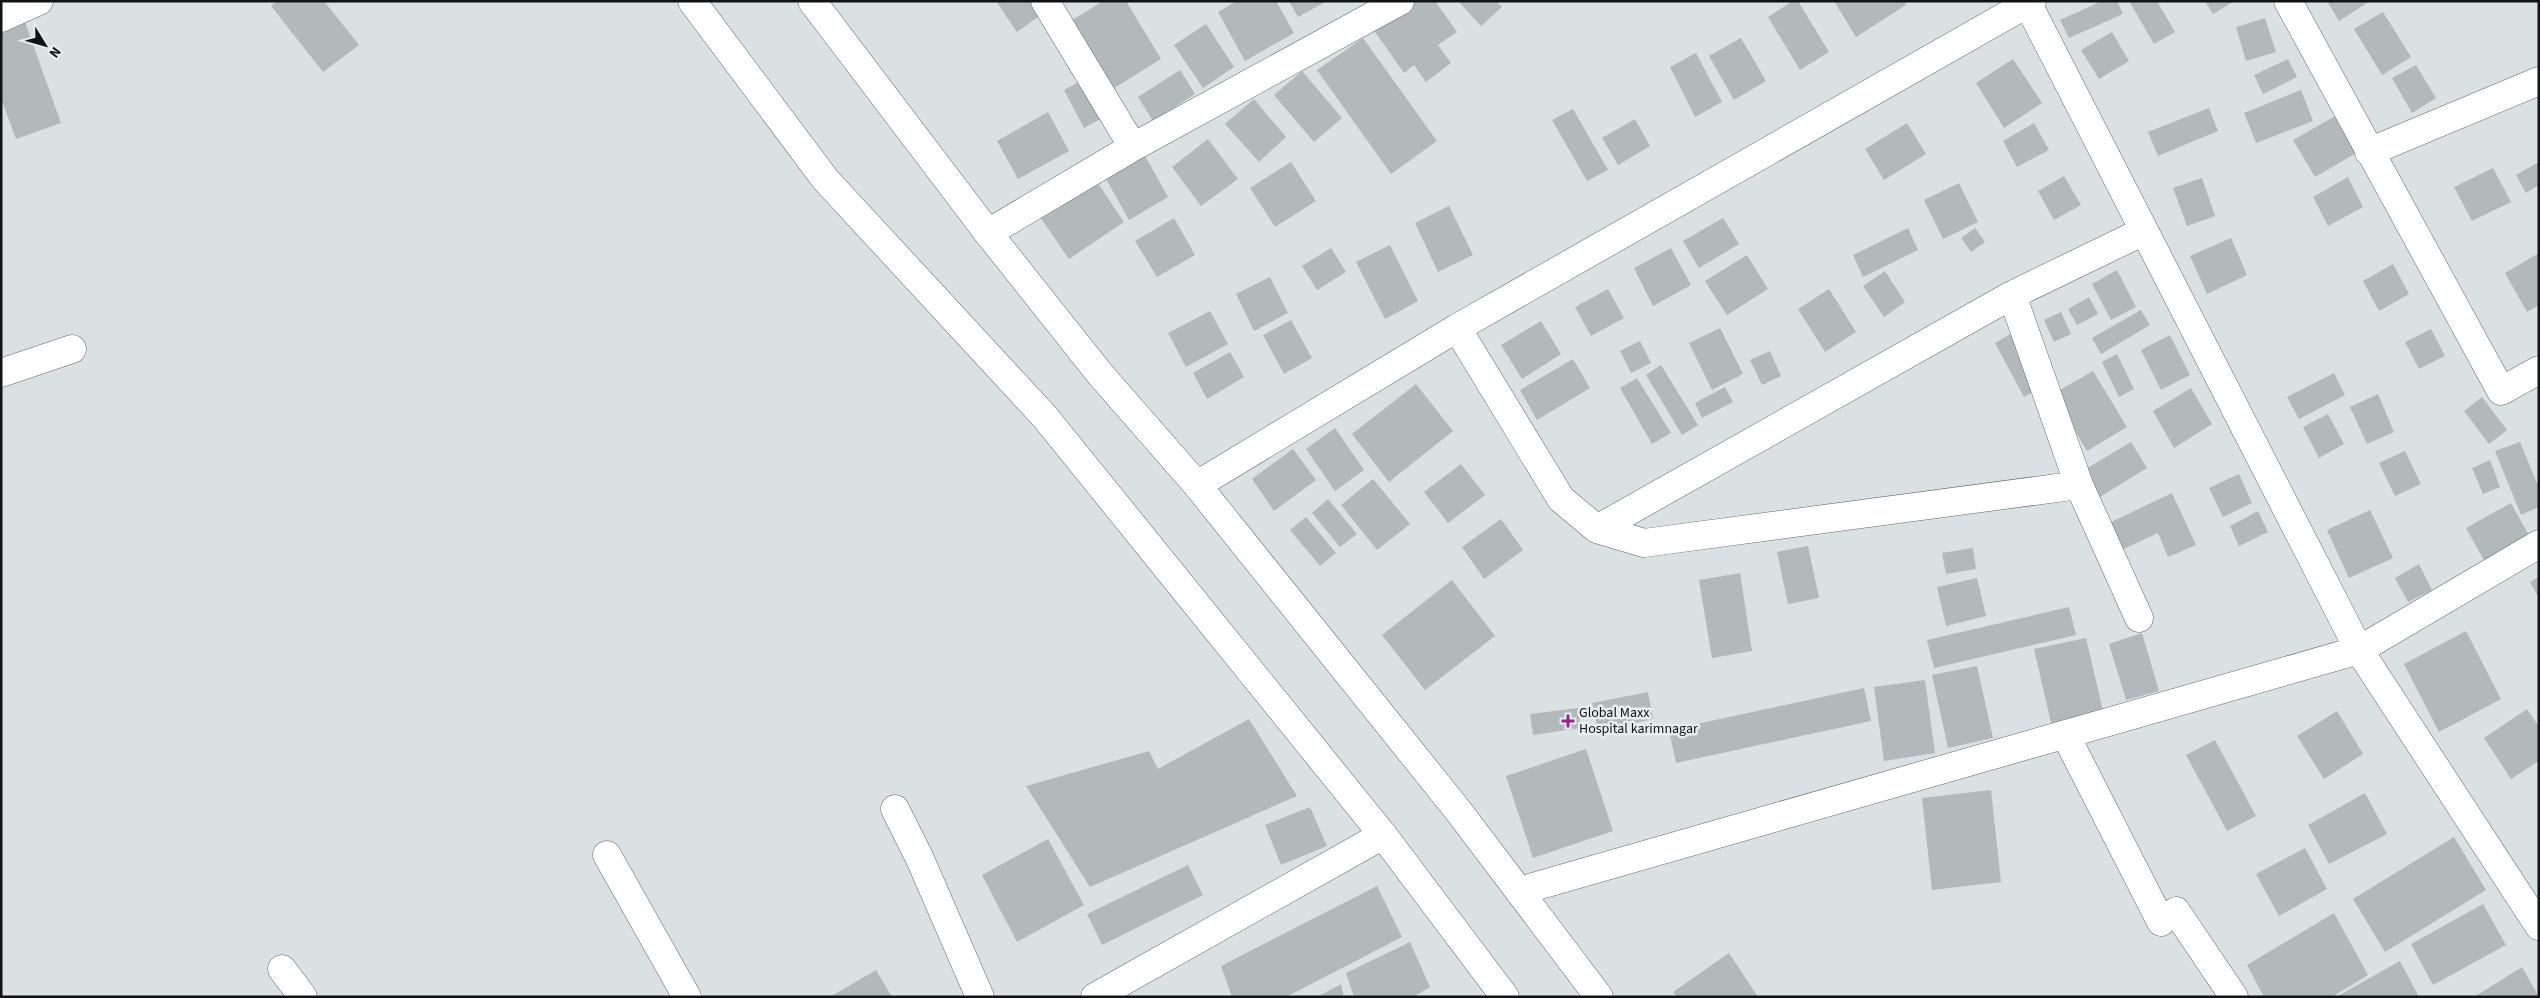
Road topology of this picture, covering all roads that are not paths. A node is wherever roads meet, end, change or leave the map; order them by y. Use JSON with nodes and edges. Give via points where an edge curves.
{"nodes":[{"id":1,"x":39,"y":1,"type":"edge"},
{"id":2,"x":692,"y":1,"type":"edge"},
{"id":3,"x":812,"y":1,"type":"edge"},
{"id":4,"x":1045,"y":1,"type":"edge"},
{"id":5,"x":1400,"y":1,"type":"edge"},
{"id":6,"x":2288,"y":1,"type":"edge"},
{"id":7,"x":2028,"y":2,"type":"edge"},
{"id":8,"x":1,"y":18,"type":"edge"},
{"id":9,"x":2539,"y":81,"type":"edge"},
{"id":10,"x":1133,"y":147,"type":"junction"},
{"id":11,"x":2369,"y":152,"type":"junction"},
{"id":12,"x":2144,"y":231,"type":"junction"},
{"id":13,"x":988,"y":233,"type":"junction"},
{"id":14,"x":2012,"y":295,"type":"junction"},
{"id":15,"x":1457,"y":328,"type":"junction"},
{"id":16,"x":72,"y":349,"type":"dead end"},
{"id":17,"x":2539,"y":370,"type":"edge"},
{"id":18,"x":1,"y":373,"type":"edge"},
{"id":19,"x":1197,"y":485,"type":"junction"},
{"id":20,"x":2079,"y":485,"type":"junction"},
{"id":21,"x":1597,"y":529,"type":"junction"},
{"id":22,"x":2539,"y":544,"type":"edge"},
{"id":23,"x":2139,"y":618,"type":"dead end"},
{"id":24,"x":2359,"y":650,"type":"junction"},
{"id":25,"x":2066,"y":734,"type":"junction"},
{"id":26,"x":895,"y":809,"type":"dead end"},
{"id":27,"x":1383,"y":835,"type":"junction"},
{"id":28,"x":608,"y":854,"type":"dead end"},
{"id":29,"x":1519,"y":891,"type":"junction"},
{"id":30,"x":2539,"y":926,"type":"edge"},
{"id":31,"x":282,"y":968,"type":"dead end"},
{"id":32,"x":303,"y":997,"type":"edge"},
{"id":33,"x":687,"y":997,"type":"edge"},
{"id":34,"x":980,"y":997,"type":"edge"},
{"id":35,"x":1095,"y":997,"type":"edge"},
{"id":36,"x":1505,"y":997,"type":"edge"},
{"id":37,"x":1599,"y":997,"type":"edge"},
{"id":38,"x":2234,"y":997,"type":"edge"}],
"edges":[{"from":1,"to":8,"type":"street"},
{"from":2,"to":27,"type":"street","via":[[825,179],[1045,417]]},
{"from":3,"to":13,"type":"street"},
{"from":4,"to":10,"type":"street"},
{"from":5,"to":10,"type":"street"},
{"from":6,"to":11,"type":"street"},
{"from":7,"to":12,"type":"street"},
{"from":7,"to":15,"type":"street"},
{"from":9,"to":11,"type":"street"},
{"from":10,"to":13,"type":"street"},
{"from":11,"to":17,"type":"street","via":[[2501,391]]},
{"from":12,"to":14,"type":"street"},
{"from":12,"to":24,"type":"street"},
{"from":13,"to":19,"type":"street","via":[[1100,374]]},
{"from":14,"to":20,"type":"street"},
{"from":14,"to":21,"type":"street"},
{"from":15,"to":19,"type":"street"},
{"from":15,"to":21,"type":"street","via":[[1561,498]]},
{"from":16,"to":18,"type":"street"},
{"from":19,"to":29,"type":"street"},
{"from":20,"to":21,"type":"street","via":[[1644,543]]},
{"from":20,"to":23,"type":"street"},
{"from":22,"to":24,"type":"street"},
{"from":24,"to":25,"type":"street"},
{"from":24,"to":30,"type":"street"},
{"from":25,"to":29,"type":"street"},
{"from":25,"to":38,"type":"street","via":[[2168,916]]},
{"from":26,"to":34,"type":"street"},
{"from":27,"to":35,"type":"street"},
{"from":27,"to":36,"type":"street"},
{"from":28,"to":33,"type":"street"},
{"from":29,"to":37,"type":"street"},
{"from":31,"to":32,"type":"street"}]}
